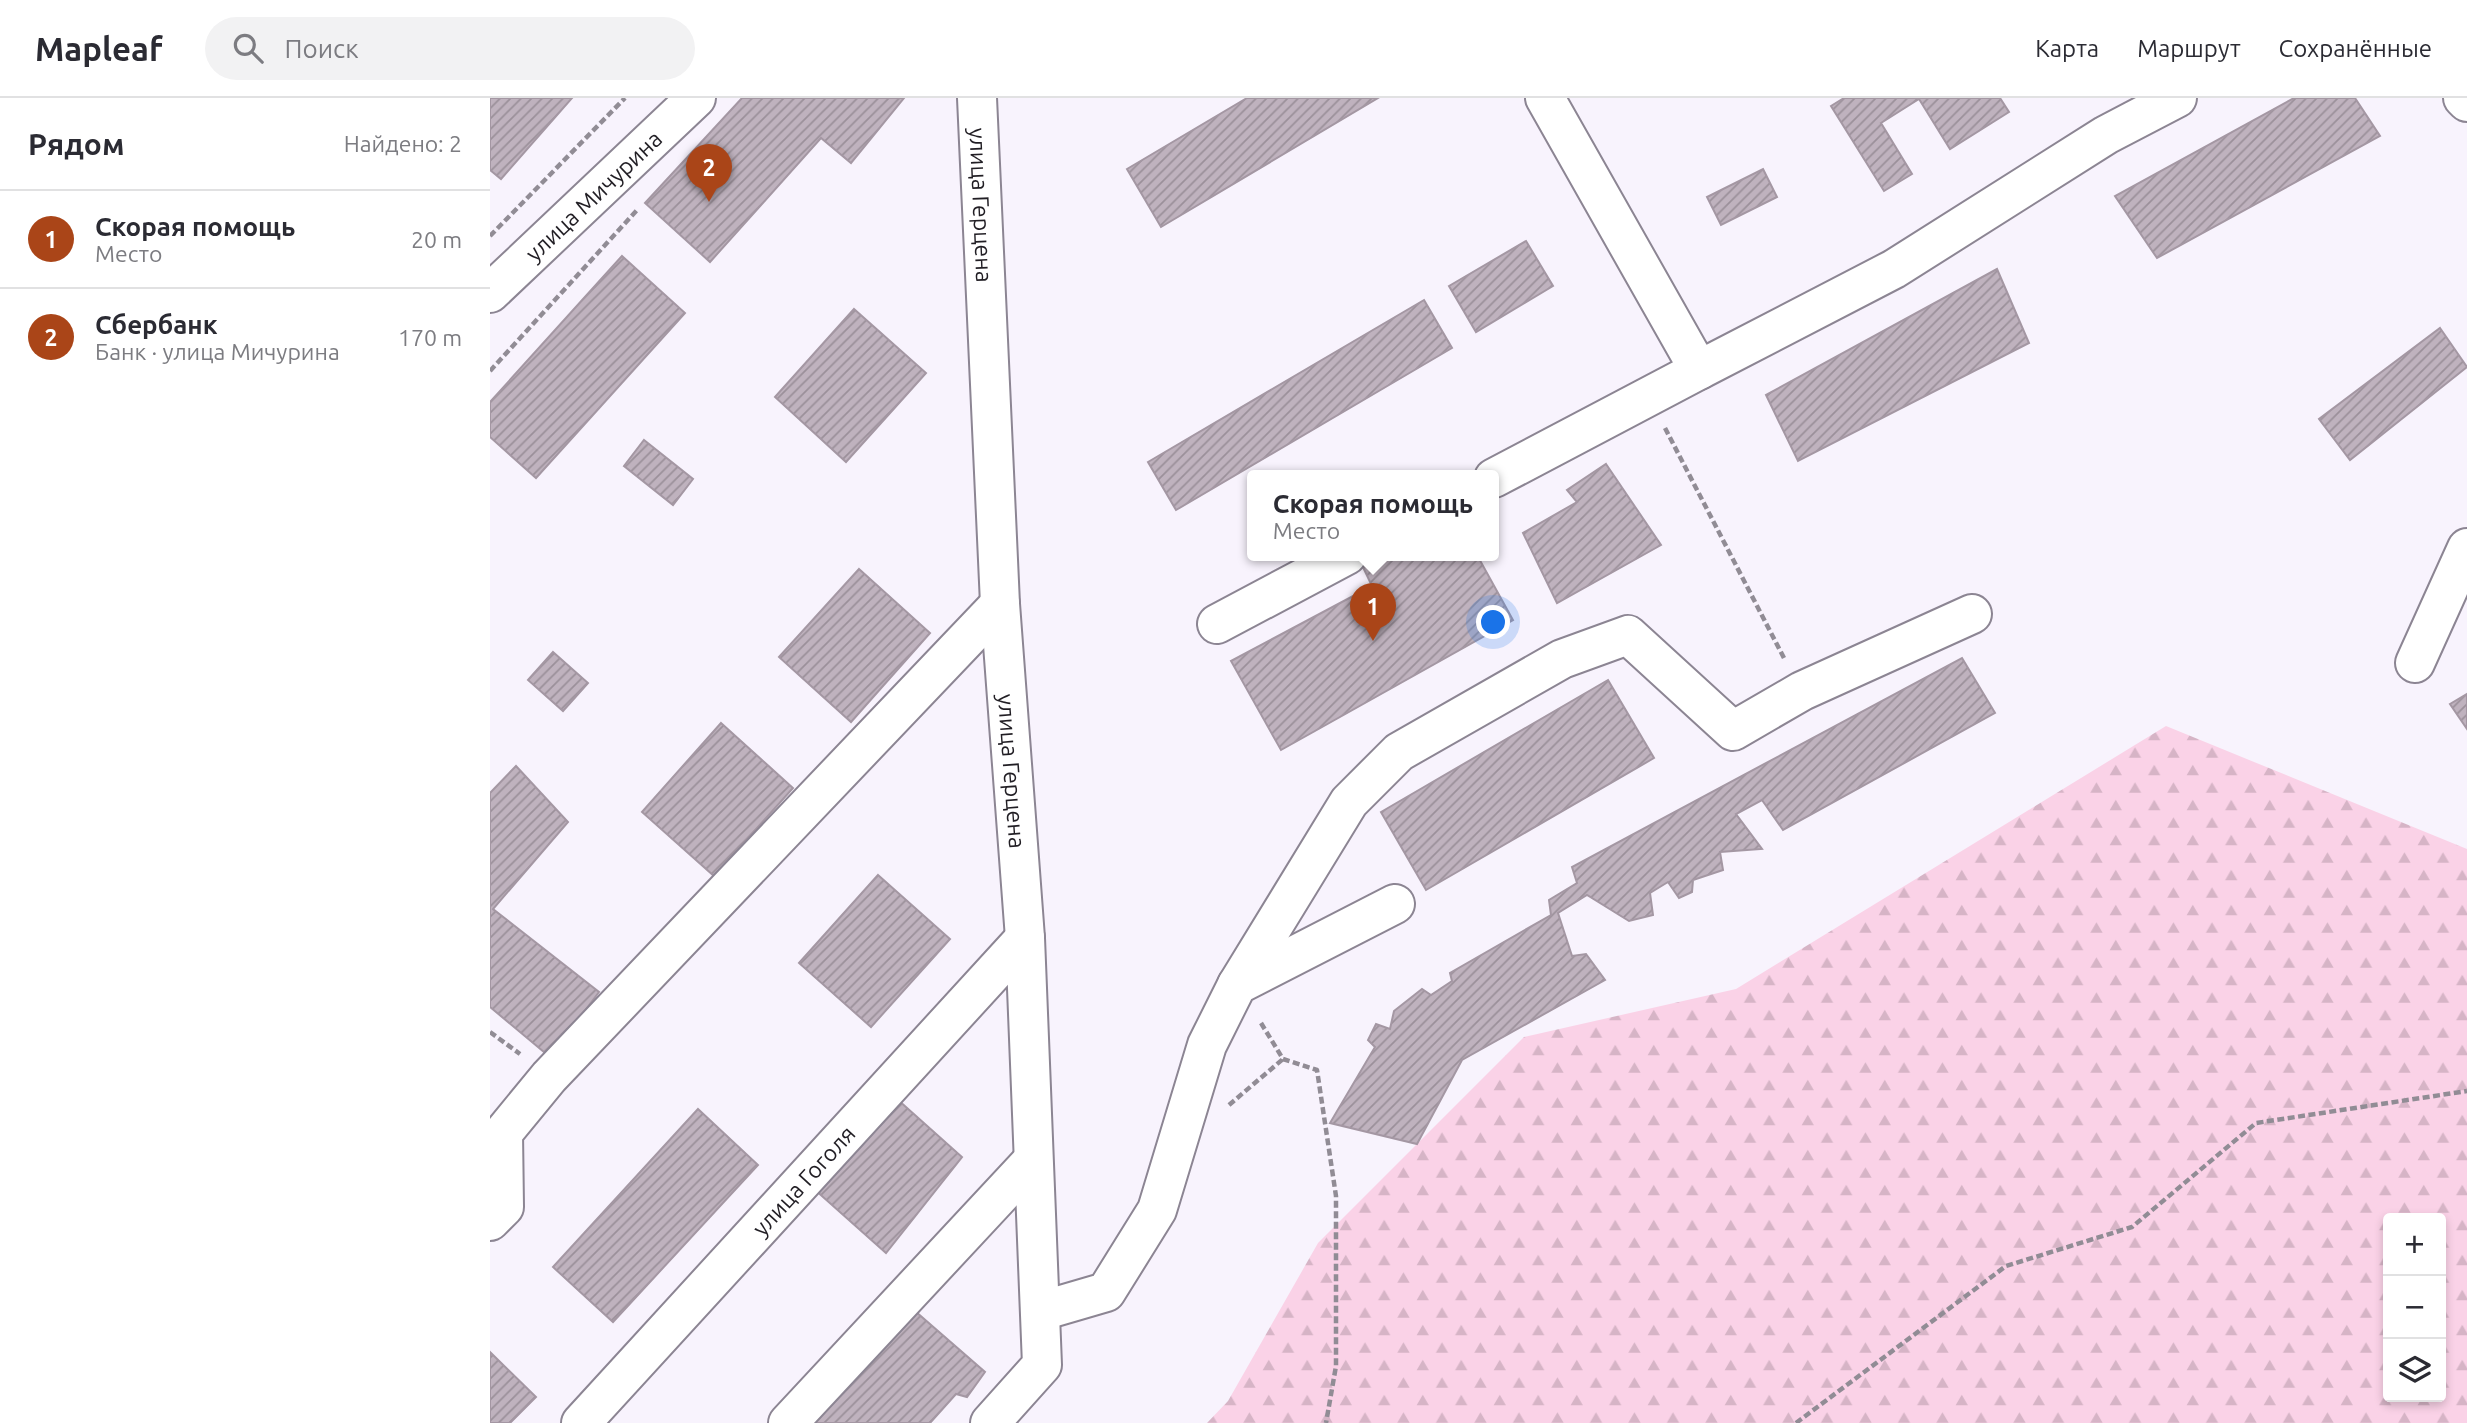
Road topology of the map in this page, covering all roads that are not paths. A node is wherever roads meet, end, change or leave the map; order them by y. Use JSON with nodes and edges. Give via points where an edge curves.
{"nodes":[{"id":1,"x":977,"y":98,"type":"edge"},
{"id":2,"x":1545,"y":98,"type":"edge"},
{"id":3,"x":2177,"y":98,"type":"edge"},
{"id":4,"x":2463,"y":98,"type":"edge"},
{"id":5,"x":2467,"y":102,"type":"edge"},
{"id":6,"x":683,"y":103,"type":"edge"},
{"id":7,"x":490,"y":293,"type":"edge"},
{"id":8,"x":1699,"y":370,"type":"junction"},
{"id":9,"x":1499,"y":475,"type":"edge"},
{"id":10,"x":2467,"y":548,"type":"edge"},
{"id":11,"x":1336,"y":561,"type":"edge"},
{"id":12,"x":1000,"y":604,"type":"junction"},
{"id":13,"x":1972,"y":614,"type":"dead end"},
{"id":14,"x":1217,"y":624,"type":"dead end"},
{"id":15,"x":2415,"y":663,"type":"dead end"},
{"id":16,"x":1395,"y":904,"type":"dead end"},
{"id":17,"x":1025,"y":938,"type":"junction"},
{"id":18,"x":1237,"y":985,"type":"junction"},
{"id":19,"x":1032,"y":1161,"type":"junction"},
{"id":20,"x":490,"y":1221,"type":"edge"},
{"id":21,"x":1041,"y":1311,"type":"junction"},
{"id":22,"x":581,"y":1423,"type":"edge"},
{"id":23,"x":788,"y":1423,"type":"edge"},
{"id":24,"x":990,"y":1423,"type":"edge"}],
"edges":[{"from":1,"to":12,"type":"street","name":"улица Герцена"},
{"from":2,"to":8,"type":"street"},
{"from":3,"to":8,"type":"street","via":[[2106,135],[1894,269]]},
{"from":4,"to":5,"type":"street"},
{"from":6,"to":7,"type":"street","name":"улица Мичурина"},
{"from":8,"to":9,"type":"street"},
{"from":10,"to":15,"type":"street"},
{"from":11,"to":14,"type":"street"},
{"from":12,"to":17,"type":"street","name":"улица Герцена"},
{"from":12,"to":20,"type":"street","via":[[542,1086],[503,1133],[504,1207]]},
{"from":13,"to":18,"type":"street","via":[[1802,691],[1733,731],[1628,635],[1562,659],[1399,752],[1349,802]]},
{"from":16,"to":18,"type":"street"},
{"from":17,"to":19,"type":"street","name":"улица Герцена"},
{"from":17,"to":22,"type":"street","name":"улица Гоголя"},
{"from":18,"to":21,"type":"street","via":[[1207,1045],[1157,1210],[1106,1293]]},
{"from":19,"to":21,"type":"street","name":"улица Герцена"},
{"from":19,"to":23,"type":"street"},
{"from":21,"to":24,"type":"street","name":"улица Герцена","via":[[1042,1365]]}]}
